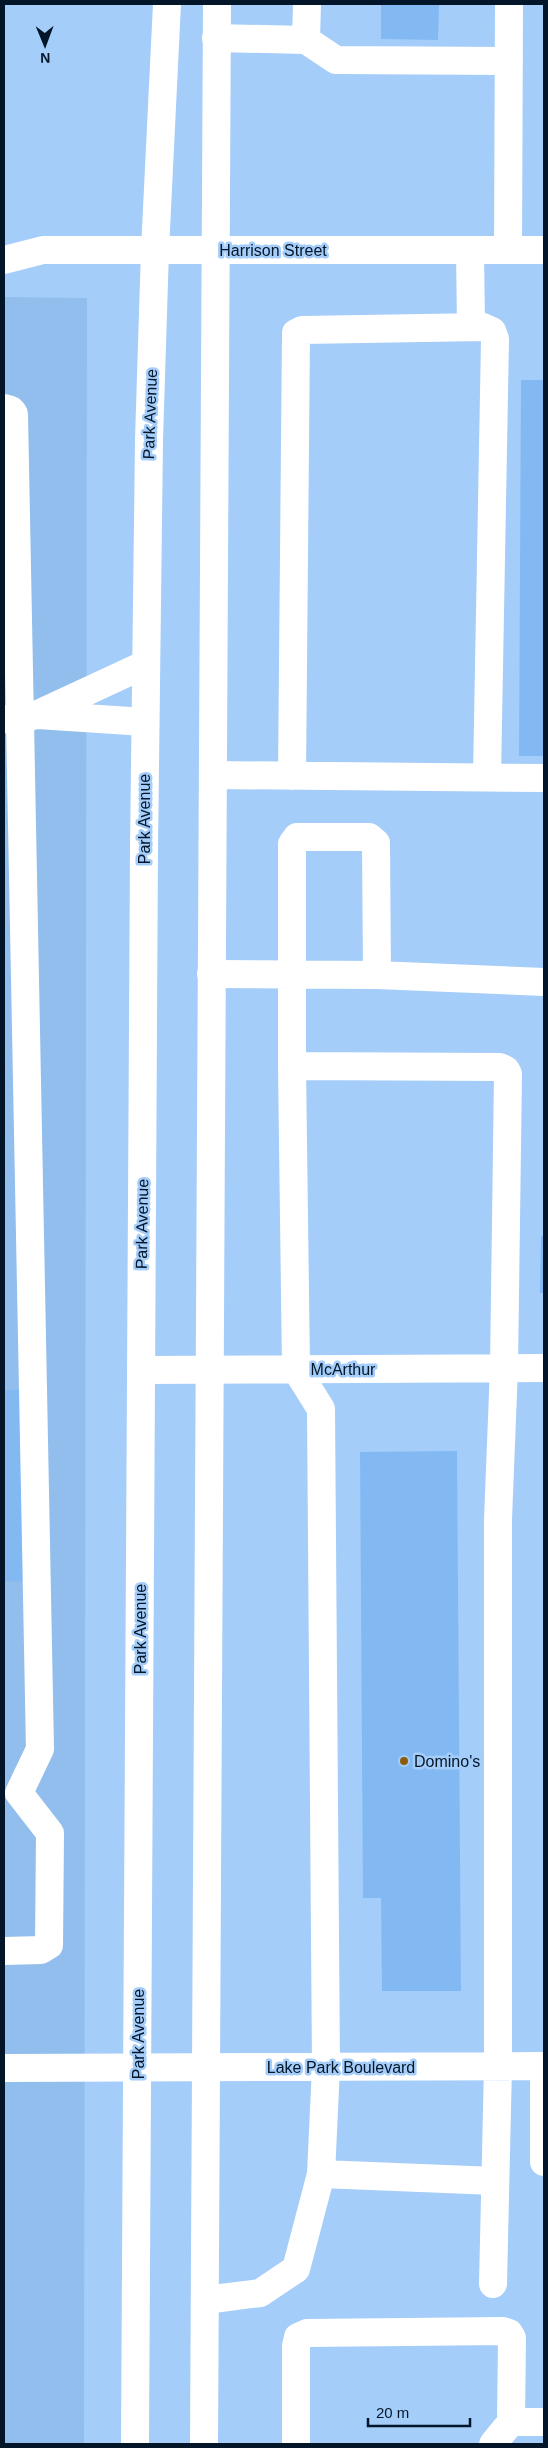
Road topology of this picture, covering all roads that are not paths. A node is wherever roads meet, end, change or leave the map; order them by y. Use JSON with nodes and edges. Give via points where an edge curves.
{"nodes":[{"id":1,"x":167,"y":4,"type":"edge"},
{"id":2,"x":217,"y":4,"type":"edge"},
{"id":3,"x":307,"y":4,"type":"edge"},
{"id":4,"x":509,"y":4,"type":"edge"},
{"id":5,"x":216,"y":38,"type":"junction"},
{"id":6,"x":306,"y":40,"type":"junction"},
{"id":7,"x":509,"y":61,"type":"junction"},
{"id":8,"x":155,"y":250,"type":"junction"},
{"id":9,"x":215,"y":250,"type":"junction"},
{"id":10,"x":470,"y":250,"type":"junction"},
{"id":11,"x":508,"y":250,"type":"junction"},
{"id":12,"x":544,"y":250,"type":"edge"},
{"id":13,"x":4,"y":260,"type":"edge"},
{"id":14,"x":471,"y":327,"type":"junction"},
{"id":15,"x":4,"y":408,"type":"edge"},
{"id":16,"x":146,"y":664,"type":"junction"},
{"id":17,"x":20,"y":718,"type":"edge"},
{"id":18,"x":145,"y":722,"type":"junction"},
{"id":19,"x":212,"y":775,"type":"junction"},
{"id":20,"x":292,"y":776,"type":"junction"},
{"id":21,"x":487,"y":777,"type":"junction"},
{"id":22,"x":544,"y":778,"type":"edge"},
{"id":23,"x":211,"y":974,"type":"junction"},
{"id":24,"x":292,"y":975,"type":"junction"},
{"id":25,"x":377,"y":975,"type":"junction"},
{"id":26,"x":544,"y":982,"type":"edge"},
{"id":27,"x":292,"y":1066,"type":"junction"},
{"id":28,"x":504,"y":1368,"type":"junction"},
{"id":29,"x":544,"y":1368,"type":"edge"},
{"id":30,"x":296,"y":1369,"type":"junction"},
{"id":31,"x":141,"y":1370,"type":"junction"},
{"id":32,"x":209,"y":1370,"type":"junction"},
{"id":33,"x":4,"y":1951,"type":"edge"},
{"id":34,"x":498,"y":2066,"type":"junction"},
{"id":35,"x":544,"y":2066,"type":"edge"},
{"id":36,"x":326,"y":2067,"type":"junction"},
{"id":37,"x":4,"y":2068,"type":"edge"},
{"id":38,"x":138,"y":2068,"type":"junction"},
{"id":39,"x":206,"y":2068,"type":"junction"},
{"id":40,"x":544,"y":2080,"type":"edge"},
{"id":41,"x":544,"y":2162,"type":"edge"},
{"id":42,"x":321,"y":2174,"type":"junction"},
{"id":43,"x":495,"y":2181,"type":"junction"},
{"id":44,"x":493,"y":2284,"type":"dead end"},
{"id":45,"x":205,"y":2300,"type":"junction"},
{"id":46,"x":511,"y":2422,"type":"junction"},
{"id":47,"x":544,"y":2422,"type":"edge"},
{"id":48,"x":135,"y":2444,"type":"edge"},
{"id":49,"x":204,"y":2444,"type":"edge"},
{"id":50,"x":296,"y":2444,"type":"edge"},
{"id":51,"x":493,"y":2444,"type":"edge"}],
"edges":[{"from":1,"to":8,"type":"main road","name":"Park Avenue"},
{"from":2,"to":5,"type":"main road"},
{"from":3,"to":6,"type":"main road"},
{"from":4,"to":7,"type":"main road"},
{"from":5,"to":6,"type":"main road"},
{"from":5,"to":9,"type":"main road"},
{"from":6,"to":7,"type":"main road","via":[[336,60]]},
{"from":7,"to":11,"type":"main road"},
{"from":8,"to":9,"type":"main road","name":"Harrison Street"},
{"from":8,"to":13,"type":"main road","name":"Harrison Street","via":[[43,250]]},
{"from":8,"to":16,"type":"main road","name":"Park Avenue","via":[[148,440]]},
{"from":9,"to":10,"type":"main road","name":"Harrison Street"},
{"from":9,"to":19,"type":"main road"},
{"from":10,"to":11,"type":"main road","name":"Harrison Street"},
{"from":10,"to":14,"type":"main road"},
{"from":11,"to":12,"type":"main road","name":"Harrison Street"},
{"from":14,"to":20,"type":"main road","via":[[302,330],[296,333]]},
{"from":14,"to":21,"type":"main road","via":[[492,331],[495,339]]},
{"from":15,"to":17,"type":"main road","via":[[14,414]]},
{"from":16,"to":17,"type":"main road"},
{"from":16,"to":18,"type":"main road","name":"Park Avenue"},
{"from":17,"to":18,"type":"main road"},
{"from":17,"to":33,"type":"main road","via":[[40,1749],[18,1793],[50,1833],[49,1926],[45,1949]]},
{"from":18,"to":31,"type":"main road","name":"Park Avenue"},
{"from":19,"to":20,"type":"main road"},
{"from":19,"to":23,"type":"main road"},
{"from":20,"to":21,"type":"main road"},
{"from":21,"to":22,"type":"main road"},
{"from":23,"to":24,"type":"main road"},
{"from":23,"to":32,"type":"main road"},
{"from":24,"to":25,"type":"main road"},
{"from":24,"to":25,"type":"main road","via":[[292,844],[298,837],[369,837],[376,843]]},
{"from":24,"to":27,"type":"main road"},
{"from":25,"to":26,"type":"main road"},
{"from":27,"to":28,"type":"main road","via":[[500,1067],[506,1070]]},
{"from":27,"to":30,"type":"main road"},
{"from":28,"to":29,"type":"main road","name":"McArthur"},
{"from":28,"to":30,"type":"main road","name":"McArthur"},
{"from":28,"to":34,"type":"main road","via":[[498,1519]]},
{"from":30,"to":32,"type":"main road","name":"McArthur"},
{"from":30,"to":36,"type":"main road","via":[[321,1409]]},
{"from":31,"to":32,"type":"main road","name":"McArthur"},
{"from":31,"to":38,"type":"main road","name":"Park Avenue"},
{"from":32,"to":39,"type":"main road"},
{"from":34,"to":35,"type":"main road","name":"Lake Park Boulevard"},
{"from":34,"to":36,"type":"main road","name":"Lake Park Boulevard"},
{"from":34,"to":43,"type":"main road"},
{"from":36,"to":39,"type":"main road","name":"Lake Park Boulevard"},
{"from":36,"to":42,"type":"main road"},
{"from":37,"to":38,"type":"main road","name":"Lake Park Boulevard"},
{"from":38,"to":39,"type":"main road","name":"Lake Park Boulevard"},
{"from":38,"to":48,"type":"main road","name":"Park Avenue"},
{"from":39,"to":45,"type":"main road"},
{"from":40,"to":41,"type":"main road"},
{"from":42,"to":43,"type":"main road"},
{"from":42,"to":45,"type":"main road","via":[[296,2269],[260,2294]]},
{"from":43,"to":44,"type":"main road"},
{"from":45,"to":49,"type":"main road"},
{"from":46,"to":47,"type":"main road"},
{"from":46,"to":50,"type":"main road","via":[[512,2338],[503,2331],[307,2333],[298,2337],[296,2346]]},
{"from":46,"to":51,"type":"main road"}]}
